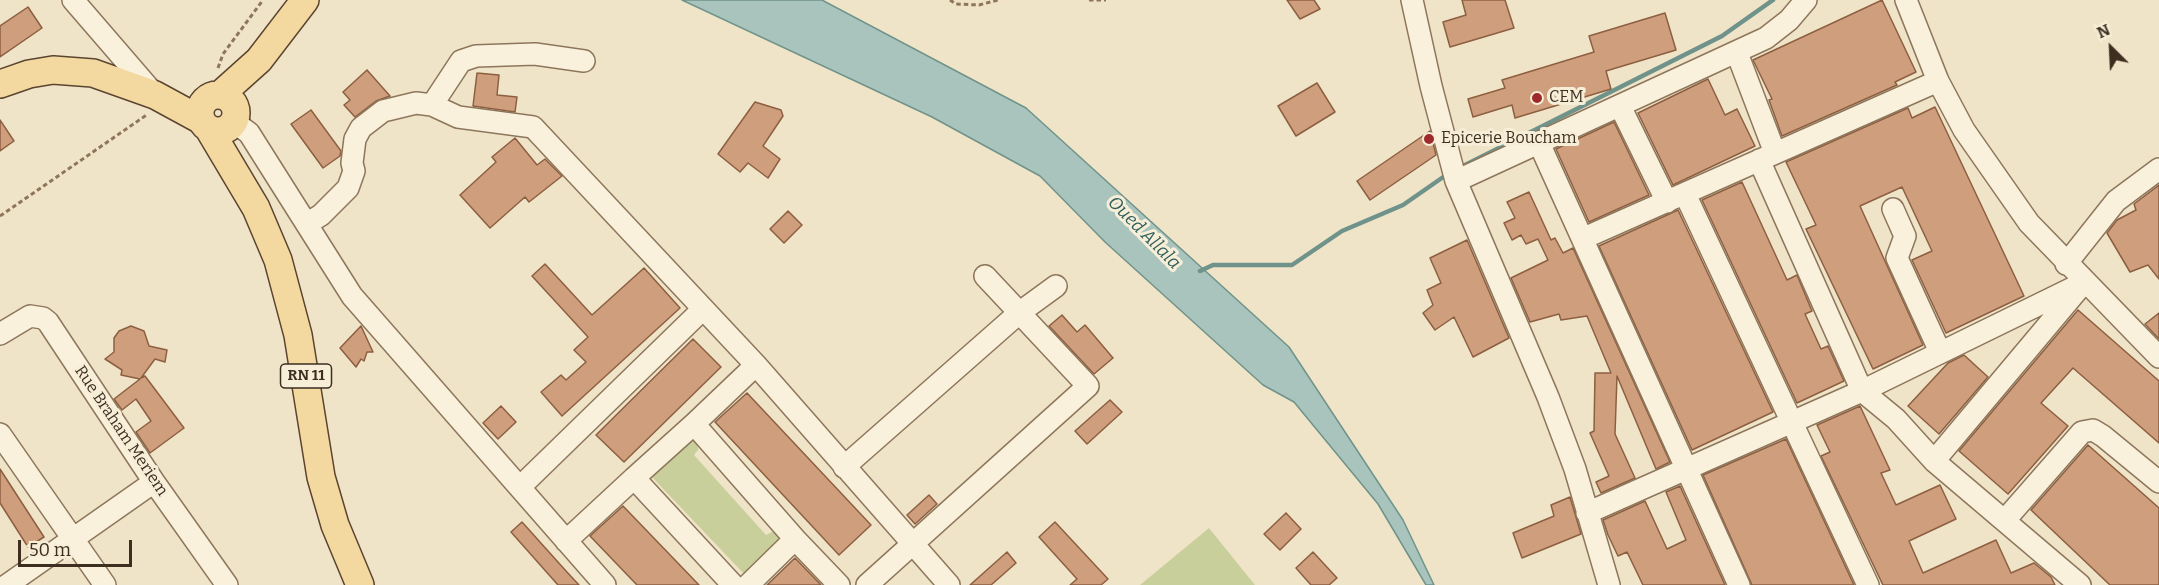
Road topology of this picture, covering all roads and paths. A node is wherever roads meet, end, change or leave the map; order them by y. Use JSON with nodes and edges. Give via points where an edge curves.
{"nodes":[{"id":1,"x":73,"y":0,"type":"edge"},
{"id":2,"x":263,"y":0,"type":"edge"},
{"id":3,"x":305,"y":0,"type":"edge"},
{"id":4,"x":950,"y":0,"type":"edge"},
{"id":5,"x":998,"y":0,"type":"edge"},
{"id":6,"x":1089,"y":0,"type":"edge"},
{"id":7,"x":1106,"y":0,"type":"edge"},
{"id":8,"x":1412,"y":0,"type":"edge"},
{"id":9,"x":1806,"y":0,"type":"edge"},
{"id":10,"x":1906,"y":0,"type":"edge"},
{"id":11,"x":233,"y":40,"type":"dead end"},
{"id":12,"x":1737,"y":53,"type":"junction"},
{"id":13,"x":584,"y":61,"type":"dead end"},
{"id":14,"x":1938,"y":81,"type":"junction"},
{"id":15,"x":0,"y":84,"type":"edge"},
{"id":16,"x":155,"y":96,"type":"junction"},
{"id":17,"x":432,"y":105,"type":"junction"},
{"id":18,"x":1620,"y":106,"type":"junction"},
{"id":19,"x":220,"y":114,"type":"junction"},
{"id":20,"x":1539,"y":143,"type":"junction"},
{"id":21,"x":1767,"y":157,"type":"junction"},
{"id":22,"x":2159,"y":169,"type":"edge"},
{"id":23,"x":1454,"y":173,"type":"junction"},
{"id":24,"x":1676,"y":198,"type":"junction"},
{"id":25,"x":1893,"y":209,"type":"dead end"},
{"id":26,"x":0,"y":216,"type":"edge"},
{"id":27,"x":308,"y":223,"type":"junction"},
{"id":28,"x":1584,"y":238,"type":"junction"},
{"id":29,"x":2067,"y":264,"type":"junction"},
{"id":30,"x":985,"y":276,"type":"dead end"},
{"id":31,"x":2085,"y":282,"type":"junction"},
{"id":32,"x":1056,"y":286,"type":"dead end"},
{"id":33,"x":703,"y":309,"type":"junction"},
{"id":34,"x":1019,"y":313,"type":"junction"},
{"id":35,"x":0,"y":334,"type":"edge"},
{"id":36,"x":1940,"y":352,"type":"junction"},
{"id":37,"x":2159,"y":357,"type":"edge"},
{"id":38,"x":756,"y":365,"type":"junction"},
{"id":39,"x":1862,"y":391,"type":"junction"},
{"id":40,"x":1792,"y":422,"type":"junction"},
{"id":41,"x":694,"y":424,"type":"junction"},
{"id":42,"x":0,"y":434,"type":"edge"},
{"id":43,"x":1934,"y":461,"type":"junction"},
{"id":44,"x":844,"y":467,"type":"junction"},
{"id":45,"x":1686,"y":469,"type":"junction"},
{"id":46,"x":634,"y":478,"type":"junction"},
{"id":47,"x":154,"y":482,"type":"junction"},
{"id":48,"x":2159,"y":482,"type":"edge"},
{"id":49,"x":519,"y":487,"type":"junction"},
{"id":50,"x":1587,"y":513,"type":"junction"},
{"id":51,"x":2005,"y":520,"type":"junction"},
{"id":52,"x":74,"y":539,"type":"junction"},
{"id":53,"x":795,"y":540,"type":"junction"},
{"id":54,"x":566,"y":541,"type":"junction"},
{"id":55,"x":914,"y":544,"type":"junction"},
{"id":56,"x":7,"y":585,"type":"edge"},
{"id":57,"x":105,"y":585,"type":"edge"},
{"id":58,"x":227,"y":585,"type":"edge"},
{"id":59,"x":360,"y":585,"type":"edge"},
{"id":60,"x":605,"y":585,"type":"edge"},
{"id":61,"x":733,"y":585,"type":"edge"},
{"id":62,"x":748,"y":585,"type":"edge"},
{"id":63,"x":839,"y":585,"type":"edge"},
{"id":64,"x":867,"y":585,"type":"edge"},
{"id":65,"x":949,"y":585,"type":"edge"},
{"id":66,"x":1609,"y":585,"type":"edge"},
{"id":67,"x":1739,"y":585,"type":"edge"},
{"id":68,"x":1868,"y":585,"type":"edge"},
{"id":69,"x":2080,"y":585,"type":"edge"}],
"edges":[{"from":1,"to":16,"type":"street"},
{"from":2,"to":11,"type":"path"},
{"from":3,"to":19,"type":"main road"},
{"from":4,"to":5,"type":"path","via":[[956,4],[979,4]]},
{"from":6,"to":7,"type":"path"},
{"from":8,"to":23,"type":"street"},
{"from":9,"to":12,"type":"street","via":[[1766,38]]},
{"from":10,"to":14,"type":"street"},
{"from":12,"to":18,"type":"street"},
{"from":12,"to":21,"type":"street"},
{"from":13,"to":17,"type":"street","via":[[535,54],[476,56],[461,61]]},
{"from":14,"to":21,"type":"street"},
{"from":14,"to":29,"type":"street","via":[[1964,130],[2029,223]]},
{"from":15,"to":16,"type":"main road","via":[[29,74],[72,69]]},
{"from":16,"to":19,"type":"main road"},
{"from":16,"to":26,"type":"path","via":[[143,119]]},
{"from":17,"to":27,"type":"street","via":[[416,103],[383,111],[361,128],[354,139],[354,171],[348,188]]},
{"from":17,"to":33,"type":"street","via":[[458,117],[533,127]]},
{"from":18,"to":20,"type":"street"},
{"from":18,"to":24,"type":"street"},
{"from":19,"to":27,"type":"street","via":[[249,133]]},
{"from":19,"to":59,"type":"main road","number":"RN 11","via":[[235,172],[256,208],[278,260],[298,335],[321,477],[335,525]]},
{"from":20,"to":23,"type":"street"},
{"from":20,"to":28,"type":"street"},
{"from":21,"to":24,"type":"street"},
{"from":21,"to":39,"type":"street"},
{"from":22,"to":29,"type":"street","via":[[2116,201]]},
{"from":23,"to":50,"type":"street","via":[[1548,397]]},
{"from":24,"to":28,"type":"street"},
{"from":24,"to":40,"type":"street"},
{"from":25,"to":36,"type":"street","via":[[1905,236],[1897,258]]},
{"from":27,"to":49,"type":"street","via":[[352,296]]},
{"from":28,"to":45,"type":"street"},
{"from":29,"to":31,"type":"street"},
{"from":30,"to":34,"type":"street"},
{"from":31,"to":36,"type":"street"},
{"from":31,"to":37,"type":"street"},
{"from":31,"to":43,"type":"street"},
{"from":32,"to":34,"type":"street"},
{"from":33,"to":38,"type":"street"},
{"from":33,"to":49,"type":"street"},
{"from":34,"to":44,"type":"street"},
{"from":34,"to":55,"type":"street","via":[[1088,386]]},
{"from":35,"to":47,"type":"street","name":"Rue Braham Meriem","via":[[30,316],[48,322]]},
{"from":36,"to":39,"type":"street"},
{"from":38,"to":41,"type":"street"},
{"from":38,"to":44,"type":"street"},
{"from":39,"to":40,"type":"street"},
{"from":39,"to":43,"type":"street","via":[[1896,419]]},
{"from":40,"to":45,"type":"street"},
{"from":40,"to":68,"type":"street"},
{"from":41,"to":46,"type":"street"},
{"from":41,"to":53,"type":"street"},
{"from":42,"to":52,"type":"street"},
{"from":43,"to":51,"type":"street"},
{"from":44,"to":55,"type":"street"},
{"from":45,"to":50,"type":"street"},
{"from":45,"to":67,"type":"street"},
{"from":46,"to":54,"type":"street"},
{"from":46,"to":61,"type":"street"},
{"from":47,"to":52,"type":"street"},
{"from":47,"to":58,"type":"street","name":"Rue Braham Meriem"},
{"from":48,"to":51,"type":"street","via":[[2103,436],[2093,430],[2082,432]]},
{"from":49,"to":54,"type":"street"},
{"from":50,"to":66,"type":"street"},
{"from":51,"to":69,"type":"street"},
{"from":52,"to":56,"type":"street"},
{"from":52,"to":57,"type":"street"},
{"from":53,"to":62,"type":"street"},
{"from":53,"to":63,"type":"street"},
{"from":54,"to":60,"type":"street"},
{"from":55,"to":64,"type":"street"},
{"from":55,"to":65,"type":"street"}]}
